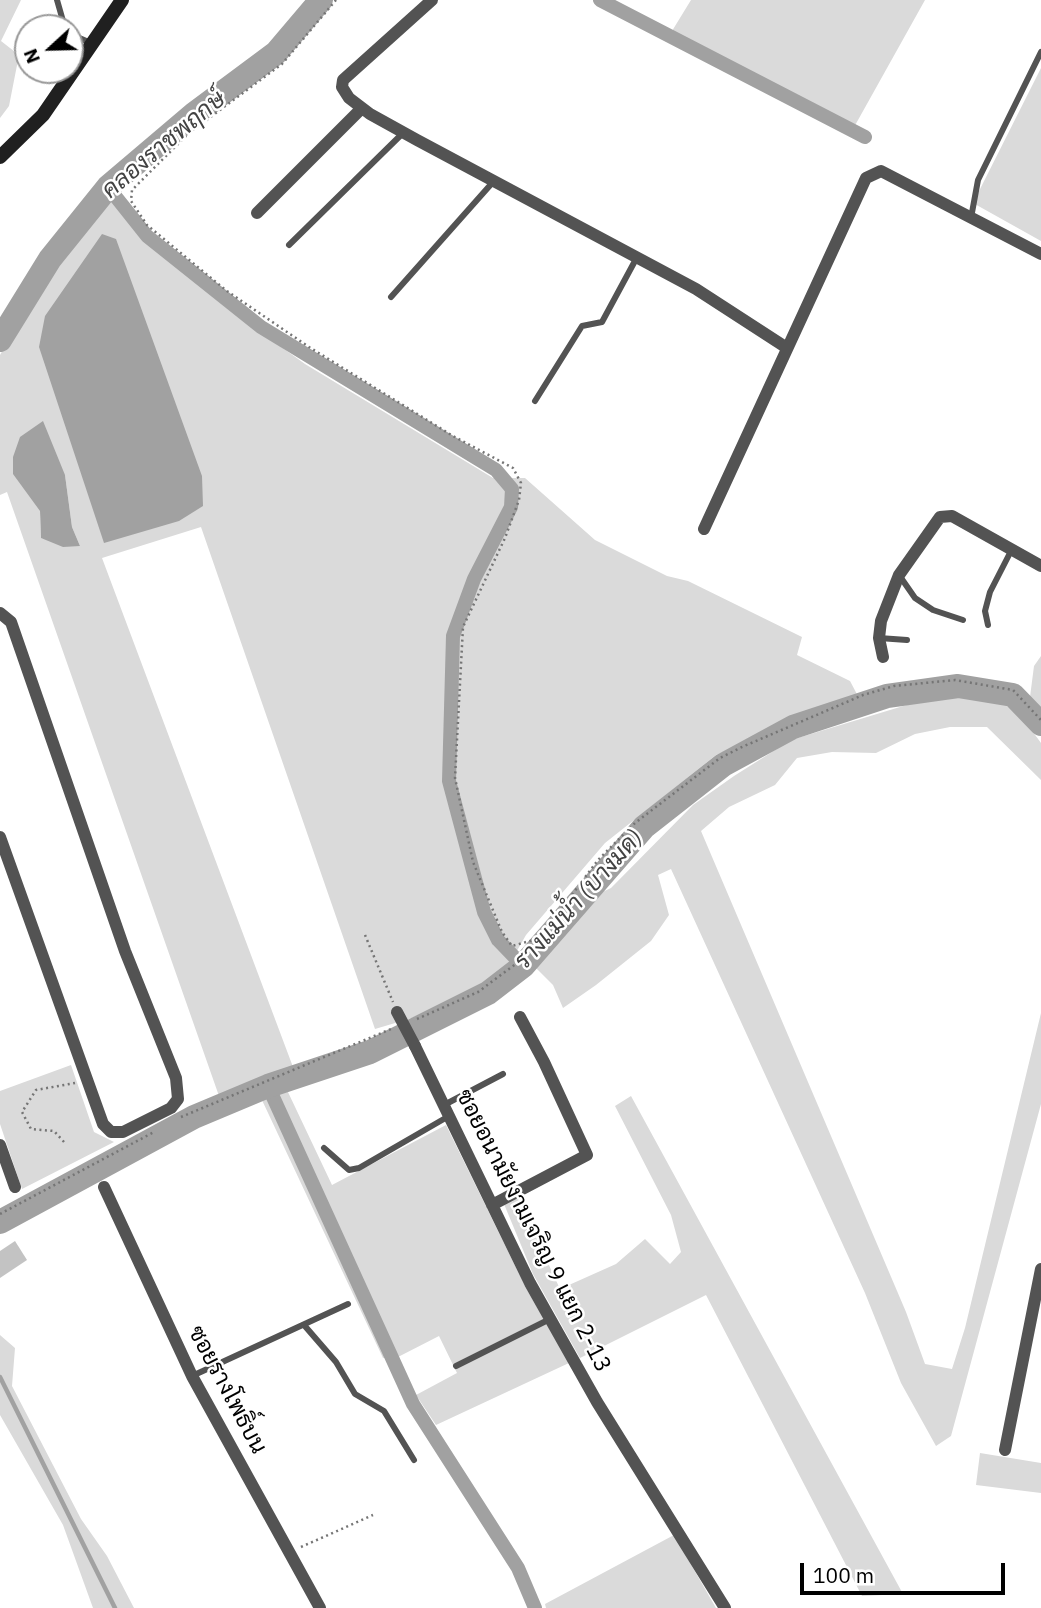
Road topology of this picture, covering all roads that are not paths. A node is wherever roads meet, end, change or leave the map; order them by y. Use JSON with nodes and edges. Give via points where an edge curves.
{"nodes":[{"id":1,"x":122,"y":0,"type":"edge"},
{"id":2,"x":432,"y":0,"type":"edge"},
{"id":3,"x":84,"y":39,"type":"edge"},
{"id":4,"x":93,"y":43,"type":"junction"},
{"id":5,"x":1041,"y":52,"type":"edge"},
{"id":6,"x":362,"y":108,"type":"junction"},
{"id":7,"x":403,"y":133,"type":"junction"},
{"id":8,"x":0,"y":157,"type":"edge"},
{"id":9,"x":493,"y":182,"type":"junction"},
{"id":10,"x":257,"y":213,"type":"dead end"},
{"id":11,"x":971,"y":218,"type":"junction"},
{"id":12,"x":289,"y":245,"type":"dead end"},
{"id":13,"x":1041,"y":254,"type":"edge"},
{"id":14,"x":636,"y":259,"type":"junction"},
{"id":15,"x":391,"y":298,"type":"dead end"},
{"id":16,"x":787,"y":348,"type":"junction"},
{"id":17,"x":535,"y":401,"type":"dead end"},
{"id":18,"x":704,"y":529,"type":"dead end"},
{"id":19,"x":1012,"y":550,"type":"junction"},
{"id":20,"x":1041,"y":566,"type":"edge"},
{"id":21,"x":899,"y":575,"type":"junction"},
{"id":22,"x":0,"y":612,"type":"edge"},
{"id":23,"x":963,"y":620,"type":"dead end"},
{"id":24,"x":988,"y":625,"type":"dead end"},
{"id":25,"x":879,"y":638,"type":"junction"},
{"id":26,"x":907,"y":640,"type":"dead end"},
{"id":27,"x":883,"y":657,"type":"dead end"},
{"id":28,"x":0,"y":837,"type":"edge"},
{"id":29,"x":397,"y":1012,"type":"road end"},
{"id":30,"x":520,"y":1017,"type":"dead end"},
{"id":31,"x":503,"y":1074,"type":"dead end"},
{"id":32,"x":446,"y":1111,"type":"junction"},
{"id":33,"x":0,"y":1145,"type":"edge"},
{"id":34,"x":324,"y":1148,"type":"dead end"},
{"id":35,"x":15,"y":1187,"type":"dead end"},
{"id":36,"x":104,"y":1187,"type":"dead end"},
{"id":37,"x":492,"y":1205,"type":"junction"},
{"id":38,"x":1041,"y":1269,"type":"edge"},
{"id":39,"x":348,"y":1304,"type":"dead end"},
{"id":40,"x":550,"y":1319,"type":"junction"},
{"id":41,"x":304,"y":1325,"type":"junction"},
{"id":42,"x":456,"y":1366,"type":"dead end"},
{"id":43,"x":192,"y":1376,"type":"junction"},
{"id":44,"x":1005,"y":1450,"type":"dead end"},
{"id":45,"x":414,"y":1460,"type":"dead end"},
{"id":46,"x":320,"y":1608,"type":"edge"},
{"id":47,"x":725,"y":1608,"type":"edge"}],
"edges":[{"from":1,"to":4,"type":"street"},
{"from":2,"to":6,"type":"street","via":[[343,80],[349,98]]},
{"from":3,"to":4,"type":"lane"},
{"from":4,"to":8,"type":"street","via":[[44,115]]},
{"from":5,"to":11,"type":"lane","via":[[978,180]]},
{"from":6,"to":7,"type":"street"},
{"from":6,"to":10,"type":"street"},
{"from":7,"to":9,"type":"street"},
{"from":7,"to":12,"type":"lane"},
{"from":9,"to":14,"type":"street"},
{"from":9,"to":15,"type":"lane"},
{"from":11,"to":13,"type":"street"},
{"from":11,"to":16,"type":"street","via":[[881,171],[871,174],[858,191]]},
{"from":14,"to":16,"type":"street","via":[[696,289]]},
{"from":14,"to":17,"type":"lane","via":[[602,322],[582,326]]},
{"from":16,"to":18,"type":"street"},
{"from":19,"to":20,"type":"street"},
{"from":19,"to":21,"type":"street","via":[[952,516],[940,517]]},
{"from":19,"to":24,"type":"lane","via":[[990,592],[985,611]]},
{"from":21,"to":23,"type":"lane","via":[[915,598]]},
{"from":21,"to":25,"type":"street"},
{"from":22,"to":28,"type":"street","via":[[11,622],[125,951],[176,1078],[178,1099],[171,1108],[123,1132],[111,1132],[103,1124]]},
{"from":25,"to":26,"type":"lane"},
{"from":25,"to":27,"type":"street"},
{"from":29,"to":32,"type":"street","name":"ซอยอนามัยงามเจริญ 9 แยก 2-13","bridge":true},
{"from":30,"to":37,"type":"street","via":[[587,1155]]},
{"from":31,"to":32,"type":"lane"},
{"from":32,"to":34,"type":"lane","via":[[359,1168],[349,1170]]},
{"from":32,"to":37,"type":"street","name":"ซอยอนามัยงามเจริญ 9 แยก 2-13"},
{"from":33,"to":35,"type":"street"},
{"from":36,"to":43,"type":"street","name":"ซอยรางโพธิ์บน"},
{"from":37,"to":40,"type":"street","name":"ซอยอนามัยงามเจริญ 9 แยก 2-13"},
{"from":38,"to":44,"type":"street"},
{"from":39,"to":41,"type":"lane"},
{"from":40,"to":42,"type":"lane"},
{"from":40,"to":47,"type":"street","name":"ซอยอนามัยงามเจริญ 9 แยก 2-13"},
{"from":41,"to":43,"type":"lane"},
{"from":41,"to":45,"type":"lane","via":[[336,1362],[355,1394],[384,1411]]},
{"from":43,"to":46,"type":"street","name":"ซอยรางโพธิ์บน"}]}
